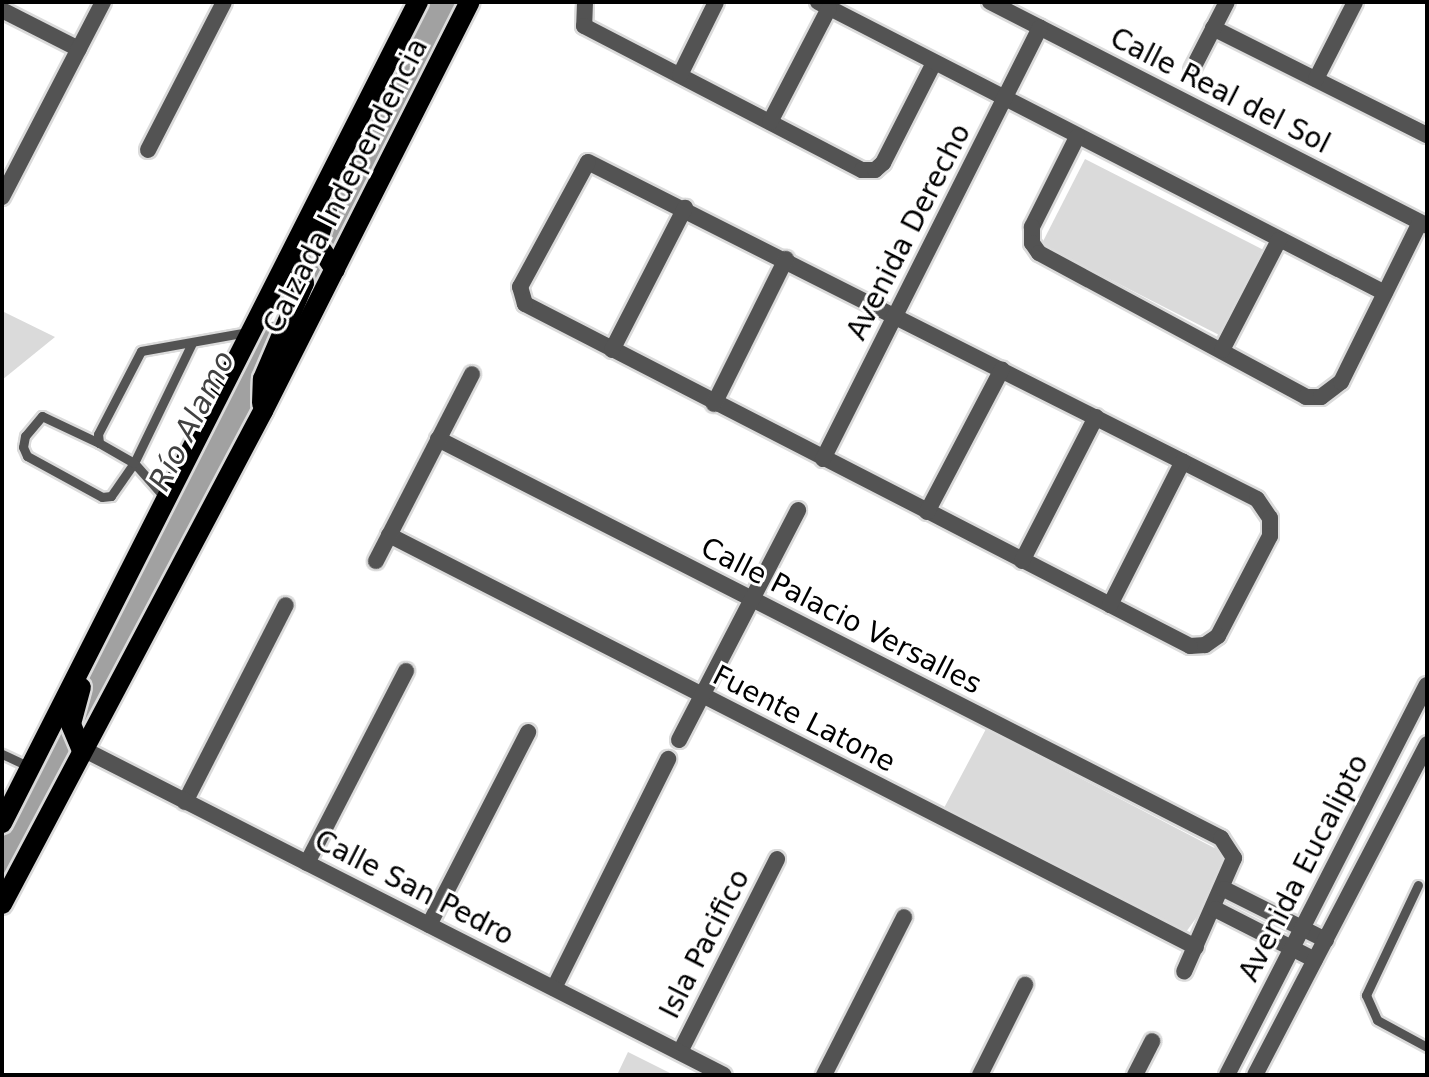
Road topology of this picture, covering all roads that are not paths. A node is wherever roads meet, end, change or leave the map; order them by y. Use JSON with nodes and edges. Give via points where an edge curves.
{"nodes":[{"id":1,"x":103,"y":2,"type":"edge"},
{"id":2,"x":224,"y":2,"type":"edge"},
{"id":3,"x":418,"y":2,"type":"edge"},
{"id":4,"x":470,"y":2,"type":"edge"},
{"id":5,"x":585,"y":2,"type":"edge"},
{"id":6,"x":716,"y":2,"type":"edge"},
{"id":7,"x":990,"y":2,"type":"edge"},
{"id":8,"x":1227,"y":2,"type":"edge"},
{"id":9,"x":1355,"y":2,"type":"edge"},
{"id":10,"x":823,"y":5,"type":"edge"},
{"id":11,"x":2,"y":10,"type":"edge"},
{"id":12,"x":1040,"y":28,"type":"junction"},
{"id":13,"x":1213,"y":28,"type":"junction"},
{"id":14,"x":79,"y":49,"type":"junction"},
{"id":15,"x":933,"y":65,"type":"junction"},
{"id":16,"x":1192,"y":70,"type":"dead end"},
{"id":17,"x":680,"y":75,"type":"junction"},
{"id":18,"x":1316,"y":79,"type":"junction"},
{"id":19,"x":1004,"y":101,"type":"junction"},
{"id":20,"x":359,"y":119,"type":"junction"},
{"id":21,"x":770,"y":122,"type":"junction"},
{"id":22,"x":1425,"y":128,"type":"edge"},
{"id":23,"x":1077,"y":137,"type":"junction"},
{"id":24,"x":148,"y":150,"type":"dead end"},
{"id":25,"x":2,"y":197,"type":"edge"},
{"id":26,"x":685,"y":208,"type":"junction"},
{"id":27,"x":1423,"y":224,"type":"edge"},
{"id":28,"x":1279,"y":240,"type":"junction"},
{"id":29,"x":288,"y":259,"type":"junction"},
{"id":30,"x":786,"y":259,"type":"junction"},
{"id":31,"x":335,"y":270,"type":"junction"},
{"id":32,"x":1385,"y":293,"type":"junction"},
{"id":33,"x":896,"y":315,"type":"junction"},
{"id":34,"x":251,"y":331,"type":"junction"},
{"id":35,"x":192,"y":343,"type":"junction"},
{"id":36,"x":612,"y":350,"type":"junction"},
{"id":37,"x":1222,"y":350,"type":"junction"},
{"id":38,"x":1002,"y":369,"type":"junction"},
{"id":39,"x":472,"y":374,"type":"dead end"},
{"id":40,"x":714,"y":404,"type":"junction"},
{"id":41,"x":263,"y":411,"type":"junction"},
{"id":42,"x":1096,"y":417,"type":"junction"},
{"id":43,"x":438,"y":439,"type":"junction"},
{"id":44,"x":99,"y":443,"type":"junction"},
{"id":45,"x":823,"y":459,"type":"junction"},
{"id":46,"x":1183,"y":461,"type":"junction"},
{"id":47,"x":134,"y":463,"type":"junction"},
{"id":48,"x":166,"y":499,"type":"junction"},
{"id":49,"x":798,"y":510,"type":"dead end"},
{"id":50,"x":927,"y":512,"type":"junction"},
{"id":51,"x":389,"y":535,"type":"junction"},
{"id":52,"x":376,"y":561,"type":"dead end"},
{"id":53,"x":1022,"y":561,"type":"junction"},
{"id":54,"x":751,"y":600,"type":"junction"},
{"id":55,"x":286,"y":605,"type":"dead end"},
{"id":56,"x":1110,"y":605,"type":"junction"},
{"id":57,"x":90,"y":648,"type":"junction"},
{"id":58,"x":406,"y":671,"type":"dead end"},
{"id":59,"x":1427,"y":685,"type":"edge"},
{"id":60,"x":702,"y":696,"type":"junction"},
{"id":61,"x":528,"y":732,"type":"dead end"},
{"id":62,"x":679,"y":740,"type":"dead end"},
{"id":63,"x":1427,"y":744,"type":"edge"},
{"id":64,"x":81,"y":748,"type":"junction"},
{"id":65,"x":2,"y":754,"type":"edge"},
{"id":66,"x":668,"y":759,"type":"dead end"},
{"id":67,"x":30,"y":767,"type":"junction"},
{"id":68,"x":185,"y":802,"type":"junction"},
{"id":69,"x":2,"y":823,"type":"edge"},
{"id":70,"x":777,"y":859,"type":"dead end"},
{"id":71,"x":307,"y":863,"type":"junction"},
{"id":72,"x":1418,"y":885,"type":"dead end"},
{"id":73,"x":1224,"y":889,"type":"junction"},
{"id":74,"x":2,"y":904,"type":"edge"},
{"id":75,"x":1215,"y":909,"type":"junction"},
{"id":76,"x":904,"y":917,"type":"dead end"},
{"id":77,"x":429,"y":925,"type":"junction"},
{"id":78,"x":1302,"y":929,"type":"junction"},
{"id":79,"x":1326,"y":940,"type":"junction"},
{"id":80,"x":1196,"y":947,"type":"junction"},
{"id":81,"x":1291,"y":948,"type":"junction"},
{"id":82,"x":1315,"y":960,"type":"junction"},
{"id":83,"x":1184,"y":972,"type":"dead end"},
{"id":84,"x":1025,"y":985,"type":"dead end"},
{"id":85,"x":554,"y":988,"type":"junction"},
{"id":86,"x":1152,"y":1041,"type":"dead end"},
{"id":87,"x":1427,"y":1047,"type":"edge"},
{"id":88,"x":680,"y":1052,"type":"junction"},
{"id":89,"x":724,"y":1075,"type":"edge"},
{"id":90,"x":824,"y":1075,"type":"edge"},
{"id":91,"x":980,"y":1075,"type":"edge"},
{"id":92,"x":1135,"y":1075,"type":"edge"},
{"id":93,"x":1227,"y":1075,"type":"edge"},
{"id":94,"x":1255,"y":1075,"type":"edge"}],
"edges":[{"from":1,"to":14,"type":"street"},
{"from":2,"to":24,"type":"street"},
{"from":3,"to":20,"type":"main road","name":"Calzada Independencia"},
{"from":4,"to":31,"type":"main road","name":"Calzada Independencia"},
{"from":5,"to":17,"type":"street","via":[[584,26]]},
{"from":6,"to":17,"type":"street"},
{"from":7,"to":12,"type":"street","name":"Calle Real del Sol"},
{"from":8,"to":13,"type":"street"},
{"from":9,"to":18,"type":"street"},
{"from":10,"to":15,"type":"street"},
{"from":10,"to":21,"type":"street"},
{"from":11,"to":14,"type":"street"},
{"from":12,"to":19,"type":"street","name":"Avenida Derecho"},
{"from":12,"to":27,"type":"street","name":"Calle Real del Sol"},
{"from":13,"to":16,"type":"street"},
{"from":13,"to":18,"type":"street"},
{"from":14,"to":25,"type":"street"},
{"from":15,"to":19,"type":"street"},
{"from":15,"to":21,"type":"street","via":[[875,170],[862,170]]},
{"from":17,"to":21,"type":"street"},
{"from":18,"to":22,"type":"street"},
{"from":19,"to":23,"type":"street"},
{"from":19,"to":33,"type":"street","name":"Avenida Derecho"},
{"from":20,"to":29,"type":"main road","name":"Calzada Independencia"},
{"from":20,"to":31,"type":"main road","via":[[361,141],[317,231],[322,253]]},
{"from":23,"to":28,"type":"street"},
{"from":23,"to":37,"type":"street","via":[[1032,227],[1032,243],[1039,253]]},
{"from":26,"to":30,"type":"street"},
{"from":26,"to":36,"type":"street"},
{"from":26,"to":36,"type":"street","via":[[595,163],[580,167],[520,287],[521,296],[525,304]]},
{"from":27,"to":32,"type":"street"},
{"from":28,"to":32,"type":"street"},
{"from":28,"to":37,"type":"street"},
{"from":29,"to":34,"type":"main road","name":"Calzada Independencia"},
{"from":29,"to":41,"type":"main road","via":[[301,270],[304,283],[263,379]]},
{"from":30,"to":33,"type":"street"},
{"from":30,"to":40,"type":"street"},
{"from":31,"to":41,"type":"main road","name":"Calzada Independencia"},
{"from":32,"to":37,"type":"street","via":[[1341,382],[1321,397],[1306,397]]},
{"from":33,"to":38,"type":"street"},
{"from":33,"to":45,"type":"street","name":"Avenida Derecho"},
{"from":34,"to":35,"type":"lane"},
{"from":34,"to":48,"type":"main road","name":"Calzada Independencia"},
{"from":35,"to":44,"type":"lane","via":[[141,351],[98,434]]},
{"from":35,"to":47,"type":"lane"},
{"from":36,"to":40,"type":"street"},
{"from":38,"to":42,"type":"street"},
{"from":38,"to":50,"type":"street"},
{"from":39,"to":43,"type":"street"},
{"from":40,"to":45,"type":"street"},
{"from":41,"to":64,"type":"main road","name":"Calzada Independencia"},
{"from":42,"to":46,"type":"street"},
{"from":42,"to":53,"type":"street"},
{"from":43,"to":51,"type":"street"},
{"from":43,"to":54,"type":"street","name":"Calle Palacio Versalles"},
{"from":44,"to":47,"type":"lane"},
{"from":44,"to":47,"type":"lane","via":[[42,416],[25,436],[23,447],[27,456],[102,497],[118,491]]},
{"from":45,"to":50,"type":"street"},
{"from":46,"to":56,"type":"street"},
{"from":46,"to":56,"type":"street","via":[[1257,499],[1270,518],[1270,536],[1218,636],[1205,645],[1190,646]]},
{"from":47,"to":48,"type":"lane"},
{"from":48,"to":57,"type":"main road","name":"Calzada Independencia"},
{"from":49,"to":54,"type":"street"},
{"from":50,"to":53,"type":"street"},
{"from":51,"to":52,"type":"street"},
{"from":51,"to":60,"type":"street","name":"Fuente Latone"},
{"from":53,"to":56,"type":"street"},
{"from":54,"to":60,"type":"street"},
{"from":54,"to":73,"type":"street","name":"Calle Palacio Versalles","via":[[1221,838],[1234,858]]},
{"from":55,"to":68,"type":"street"},
{"from":57,"to":64,"type":"main road","via":[[71,724]]},
{"from":57,"to":67,"type":"main road","name":"Calzada Independencia"},
{"from":58,"to":71,"type":"street"},
{"from":59,"to":78,"type":"street","name":"Avenida Eucalipto"},
{"from":60,"to":62,"type":"street"},
{"from":60,"to":80,"type":"street","name":"Fuente Latone"},
{"from":61,"to":77,"type":"street"},
{"from":63,"to":79,"type":"street","name":"Avenida Eucalipto"},
{"from":64,"to":68,"type":"street","name":"Calle San Pedro"},
{"from":64,"to":74,"type":"main road","name":"Calzada Independencia"},
{"from":65,"to":67,"type":"lane"},
{"from":66,"to":85,"type":"street"},
{"from":67,"to":69,"type":"main road","name":"Calzada Independencia"},
{"from":68,"to":71,"type":"street","name":"Calle San Pedro"},
{"from":70,"to":88,"type":"street","name":"Isla Pacifico"},
{"from":71,"to":77,"type":"street","name":"Calle San Pedro"},
{"from":72,"to":87,"type":"lane","via":[[1366,995],[1377,1020]]},
{"from":73,"to":75,"type":"street"},
{"from":73,"to":78,"type":"street"},
{"from":75,"to":80,"type":"street"},
{"from":75,"to":81,"type":"street"},
{"from":76,"to":90,"type":"street"},
{"from":77,"to":85,"type":"street","name":"Calle San Pedro"},
{"from":78,"to":79,"type":"street"},
{"from":78,"to":81,"type":"street","name":"Avenida Eucalipto"},
{"from":79,"to":82,"type":"street","name":"Avenida Eucalipto"},
{"from":80,"to":83,"type":"street"},
{"from":81,"to":82,"type":"street"},
{"from":81,"to":93,"type":"street","name":"Avenida Eucalipto"},
{"from":82,"to":94,"type":"street","name":"Avenida Eucalipto"},
{"from":84,"to":91,"type":"street"},
{"from":85,"to":88,"type":"street","name":"Calle San Pedro"},
{"from":86,"to":92,"type":"street"},
{"from":88,"to":89,"type":"street","name":"Calle San Pedro"}]}
